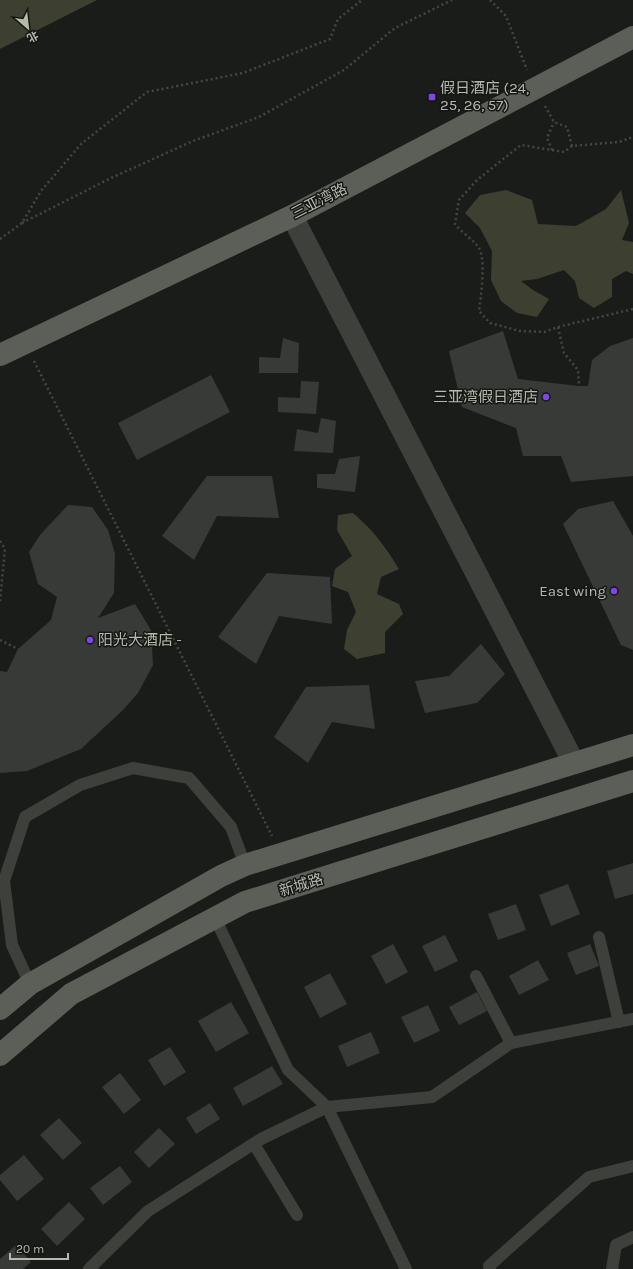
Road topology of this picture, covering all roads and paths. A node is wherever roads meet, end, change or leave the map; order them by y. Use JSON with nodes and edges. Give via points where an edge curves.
{"nodes":[{"id":1,"x":362,"y":0,"type":"edge"},
{"id":2,"x":452,"y":0,"type":"edge"},
{"id":3,"x":633,"y":37,"type":"edge"},
{"id":4,"x":554,"y":122,"type":"dead end"},
{"id":5,"x":572,"y":146,"type":"dead end"},
{"id":6,"x":552,"y":151,"type":"junction"},
{"id":7,"x":292,"y":216,"type":"junction"},
{"id":8,"x":22,"y":223,"type":"junction"},
{"id":9,"x":0,"y":239,"type":"edge"},
{"id":10,"x":633,"y":309,"type":"edge"},
{"id":11,"x":558,"y":327,"type":"junction"},
{"id":12,"x":25,"y":343,"type":"junction"},
{"id":13,"x":0,"y":355,"type":"edge"},
{"id":14,"x":579,"y":386,"type":"dead end"},
{"id":15,"x":0,"y":540,"type":"edge"},
{"id":16,"x":0,"y":601,"type":"edge"},
{"id":17,"x":0,"y":640,"type":"edge"},
{"id":18,"x":18,"y":649,"type":"dead end"},
{"id":19,"x":633,"y":745,"type":"edge"},
{"id":20,"x":574,"y":763,"type":"junction"},
{"id":21,"x":633,"y":781,"type":"edge"},
{"id":22,"x":282,"y":854,"type":"junction"},
{"id":23,"x":245,"y":866,"type":"junction"},
{"id":24,"x":215,"y":918,"type":"junction"},
{"id":25,"x":599,"y":937,"type":"dead end"},
{"id":26,"x":476,"y":976,"type":"dead end"},
{"id":27,"x":30,"y":984,"type":"junction"},
{"id":28,"x":0,"y":1010,"type":"edge"},
{"id":29,"x":633,"y":1019,"type":"edge"},
{"id":30,"x":619,"y":1022,"type":"junction"},
{"id":31,"x":511,"y":1043,"type":"junction"},
{"id":32,"x":0,"y":1055,"type":"edge"},
{"id":33,"x":326,"y":1107,"type":"junction"},
{"id":34,"x":254,"y":1144,"type":"junction"},
{"id":35,"x":633,"y":1166,"type":"edge"},
{"id":36,"x":297,"y":1215,"type":"dead end"},
{"id":37,"x":633,"y":1237,"type":"edge"},
{"id":38,"x":88,"y":1269,"type":"edge"},
{"id":39,"x":406,"y":1269,"type":"edge"},
{"id":40,"x":490,"y":1269,"type":"edge"},
{"id":41,"x":612,"y":1269,"type":"edge"}],
"edges":[{"from":1,"to":8,"type":"path","via":[[338,19],[330,39],[316,45],[243,73],[147,92],[81,144],[40,191]]},
{"from":2,"to":8,"type":"path","via":[[395,28],[344,70],[259,117],[193,141]]},
{"from":3,"to":7,"type":"main road","name":"三亚湾路"},
{"from":4,"to":6,"type":"path","via":[[547,138]]},
{"from":5,"to":6,"type":"path","via":[[564,152]]},
{"from":6,"to":11,"type":"path","via":[[521,145],[477,180],[459,200],[455,224],[479,248],[483,260],[479,311],[490,323],[520,331],[544,332]]},
{"from":7,"to":12,"type":"main road","name":"三亚湾路"},
{"from":7,"to":20,"type":"street"},
{"from":8,"to":9,"type":"path"},
{"from":10,"to":11,"type":"path"},
{"from":11,"to":14,"type":"path","via":[[564,353],[578,370]]},
{"from":12,"to":13,"type":"main road","name":"三亚湾路"},
{"from":12,"to":22,"type":"path"},
{"from":15,"to":16,"type":"path","via":[[5,549]]},
{"from":17,"to":18,"type":"path"},
{"from":19,"to":20,"type":"main road"},
{"from":20,"to":22,"type":"main road"},
{"from":21,"to":24,"type":"main road","name":"新城路","via":[[244,902]]},
{"from":22,"to":23,"type":"main road"},
{"from":23,"to":27,"type":"main road","via":[[221,876]]},
{"from":23,"to":27,"type":"lane","via":[[231,827],[189,778],[133,768],[80,785],[25,817],[4,881],[12,945]]},
{"from":24,"to":32,"type":"main road","name":"新城路","via":[[71,994]]},
{"from":24,"to":33,"type":"lane","via":[[288,1070]]},
{"from":25,"to":30,"type":"lane"},
{"from":26,"to":31,"type":"lane"},
{"from":27,"to":28,"type":"main road"},
{"from":29,"to":30,"type":"lane"},
{"from":30,"to":31,"type":"lane"},
{"from":31,"to":33,"type":"lane","via":[[432,1097]]},
{"from":33,"to":34,"type":"lane"},
{"from":33,"to":39,"type":"lane"},
{"from":34,"to":36,"type":"lane"},
{"from":34,"to":38,"type":"lane","via":[[148,1211]]},
{"from":35,"to":40,"type":"lane","via":[[589,1177],[499,1256],[489,1266]]},
{"from":37,"to":41,"type":"lane","via":[[616,1245]]}]}
